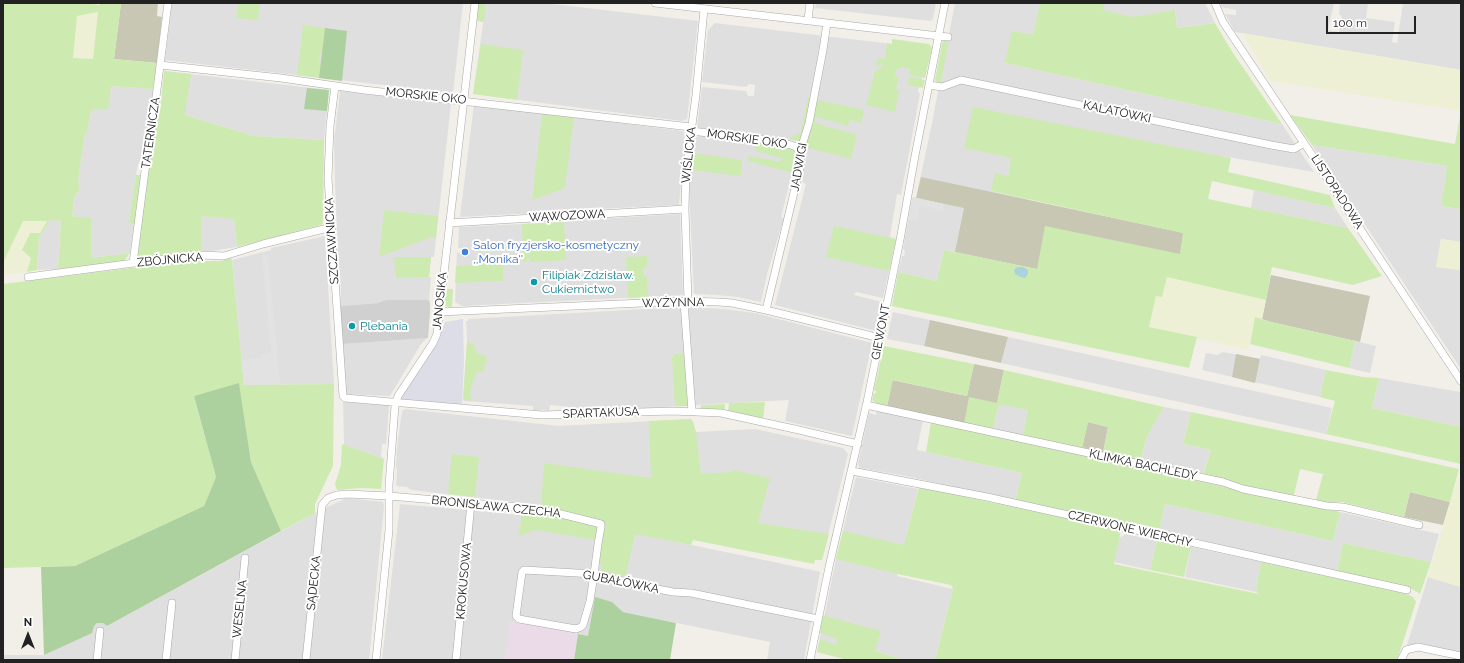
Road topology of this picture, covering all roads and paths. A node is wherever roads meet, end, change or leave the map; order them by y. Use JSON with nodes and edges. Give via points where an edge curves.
{"nodes":[{"id":1,"x":168,"y":3,"type":"edge"},
{"id":2,"x":475,"y":3,"type":"edge"},
{"id":3,"x":654,"y":3,"type":"edge"},
{"id":4,"x":810,"y":3,"type":"edge"},
{"id":5,"x":945,"y":3,"type":"edge"},
{"id":6,"x":1215,"y":3,"type":"edge"},
{"id":7,"x":704,"y":9,"type":"junction"},
{"id":8,"x":808,"y":20,"type":"junction"},
{"id":9,"x":827,"y":23,"type":"junction"},
{"id":10,"x":939,"y":36,"type":"junction"},
{"id":11,"x":948,"y":37,"type":"dead end"},
{"id":12,"x":160,"y":66,"type":"junction"},
{"id":13,"x":929,"y":85,"type":"junction"},
{"id":14,"x":335,"y":86,"type":"junction"},
{"id":15,"x":463,"y":100,"type":"junction"},
{"id":16,"x":691,"y":129,"type":"junction"},
{"id":17,"x":1304,"y":143,"type":"junction"},
{"id":18,"x":800,"y":152,"type":"junction"},
{"id":19,"x":685,"y":210,"type":"junction"},
{"id":20,"x":449,"y":223,"type":"junction"},
{"id":21,"x":332,"y":227,"type":"junction"},
{"id":22,"x":133,"y":263,"type":"junction"},
{"id":23,"x":28,"y":277,"type":"dead end"},
{"id":24,"x":686,"y":302,"type":"junction"},
{"id":25,"x":766,"y":310,"type":"junction"},
{"id":26,"x":439,"y":312,"type":"junction"},
{"id":27,"x":880,"y":338,"type":"junction"},
{"id":28,"x":1461,"y":381,"type":"edge"},
{"id":29,"x":343,"y":396,"type":"joint"},
{"id":30,"x":396,"y":402,"type":"junction"},
{"id":31,"x":866,"y":405,"type":"junction"},
{"id":32,"x":692,"y":412,"type":"junction"},
{"id":33,"x":858,"y":444,"type":"junction"},
{"id":34,"x":852,"y":471,"type":"junction"},
{"id":35,"x":389,"y":496,"type":"junction"},
{"id":36,"x":471,"y":503,"type":"junction"},
{"id":37,"x":322,"y":505,"type":"joint"},
{"id":38,"x":1419,"y":524,"type":"dead end"},
{"id":39,"x":245,"y":558,"type":"dead end"},
{"id":40,"x":594,"y":574,"type":"junction"},
{"id":41,"x":1407,"y":590,"type":"dead end"},
{"id":42,"x":172,"y":604,"type":"dead end"},
{"id":43,"x":818,"y":619,"type":"junction"},
{"id":44,"x":100,"y":631,"type":"dead end"},
{"id":45,"x":1461,"y":656,"type":"edge"},
{"id":46,"x":97,"y":660,"type":"edge"},
{"id":47,"x":166,"y":660,"type":"edge"},
{"id":48,"x":235,"y":660,"type":"edge"},
{"id":49,"x":306,"y":660,"type":"edge"},
{"id":50,"x":376,"y":660,"type":"edge"},
{"id":51,"x":456,"y":660,"type":"edge"},
{"id":52,"x":810,"y":660,"type":"edge"},
{"id":53,"x":1401,"y":660,"type":"edge"}],
"edges":[{"from":1,"to":12,"type":"street","name":"TATERNICZA"},
{"from":2,"to":15,"type":"street","name":"JANOSIKA"},
{"from":3,"to":7,"type":"street"},
{"from":4,"to":8,"type":"street"},
{"from":5,"to":10,"type":"street","name":"GIEWONT"},
{"from":6,"to":17,"type":"street","name":"LISTOPADOWA","via":[[1223,22]]},
{"from":7,"to":8,"type":"street"},
{"from":7,"to":16,"type":"street","name":"WIŚLICKA"},
{"from":8,"to":9,"type":"street"},
{"from":9,"to":10,"type":"street"},
{"from":9,"to":18,"type":"street","name":"JADWIGI","via":[[809,123]]},
{"from":10,"to":11,"type":"street"},
{"from":10,"to":13,"type":"street","name":"GIEWONT"},
{"from":12,"to":14,"type":"street","name":"MORSKIE OKO"},
{"from":12,"to":22,"type":"street","name":"TATERNICZA"},
{"from":13,"to":17,"type":"street","name":"KALATÓWKI","via":[[942,87],[961,80],[1286,148],[1294,149]]},
{"from":13,"to":27,"type":"street","name":"GIEWONT"},
{"from":14,"to":15,"type":"street","name":"MORSKIE OKO"},
{"from":14,"to":21,"type":"street","name":"SZCZAWNICKA","via":[[328,161]]},
{"from":15,"to":16,"type":"street","name":"MORSKIE OKO"},
{"from":15,"to":20,"type":"street","name":"JANOSIKA"},
{"from":16,"to":18,"type":"street","name":"MORSKIE OKO","via":[[769,140],[791,145]]},
{"from":16,"to":19,"type":"street","name":"WIŚLICKA"},
{"from":17,"to":28,"type":"street","name":"LISTOPADOWA"},
{"from":18,"to":25,"type":"street","name":"JADWIGI","via":[[801,163]]},
{"from":19,"to":20,"type":"street","name":"WĄWOZOWA"},
{"from":19,"to":24,"type":"street","name":"WIŚLICKA"},
{"from":20,"to":26,"type":"street","name":"JANOSIKA"},
{"from":21,"to":22,"type":"street","name":"ZBÓJNICKA","via":[[224,256],[196,256]]},
{"from":21,"to":29,"type":"street","name":"SZCZAWNICKA"},
{"from":22,"to":23,"type":"street","name":"ZBÓJNICKA"},
{"from":24,"to":25,"type":"street","name":"WYŻYNNA","via":[[732,303]]},
{"from":24,"to":26,"type":"street","name":"WYŻYNNA"},
{"from":24,"to":32,"type":"street","name":"WIŚLICKA"},
{"from":25,"to":27,"type":"street","name":"WYŻYNNA"},
{"from":26,"to":30,"type":"street","name":"JANOSIKA","via":[[435,338]]},
{"from":27,"to":31,"type":"street","name":"GIEWONT"},
{"from":29,"to":30,"type":"street","name":"SPARTAKUSA","via":[[348,400]]},
{"from":30,"to":32,"type":"street","name":"SPARTAKUSA","via":[[542,415]]},
{"from":30,"to":35,"type":"street","name":"JANOSIKA"},
{"from":31,"to":33,"type":"street","name":"GIEWONT"},
{"from":31,"to":38,"type":"street","name":"KLIMKA BACHLEDY","via":[[1223,482],[1243,489]]},
{"from":32,"to":33,"type":"street","name":"SPARTAKUSA","via":[[721,413]]},
{"from":33,"to":34,"type":"street","name":"GIEWONT"},
{"from":34,"to":41,"type":"street","name":"CZERWONE WIERCHY","via":[[987,497]]},
{"from":34,"to":43,"type":"street","name":"GIEWONT"},
{"from":35,"to":36,"type":"street","name":"BRONISŁAWA CZECHA"},
{"from":35,"to":37,"type":"street","name":"BRONISŁAWA CZECHA","via":[[337,495],[328,498]]},
{"from":35,"to":50,"type":"street","name":"JANOSIKA","via":[[389,541]]},
{"from":36,"to":40,"type":"street","name":"BRONISŁAWA CZECHA","via":[[553,512],[601,524]]},
{"from":36,"to":51,"type":"street","name":"KROKUSOWA"},
{"from":37,"to":49,"type":"street","name":"SĄDECKA"},
{"from":39,"to":48,"type":"street","name":"WESELNA"},
{"from":40,"to":40,"type":"street","name":"GUBAŁÓWKA","via":[[590,601],[582,627],[568,628],[517,618],[522,571]]},
{"from":40,"to":43,"type":"street","name":"GUBAŁÓWKA","via":[[642,586],[691,593]]},
{"from":42,"to":47,"type":"street"},
{"from":43,"to":52,"type":"street","name":"GIEWONT"},
{"from":44,"to":46,"type":"street"},
{"from":45,"to":53,"type":"street","via":[[1418,647],[1406,650]]}]}
